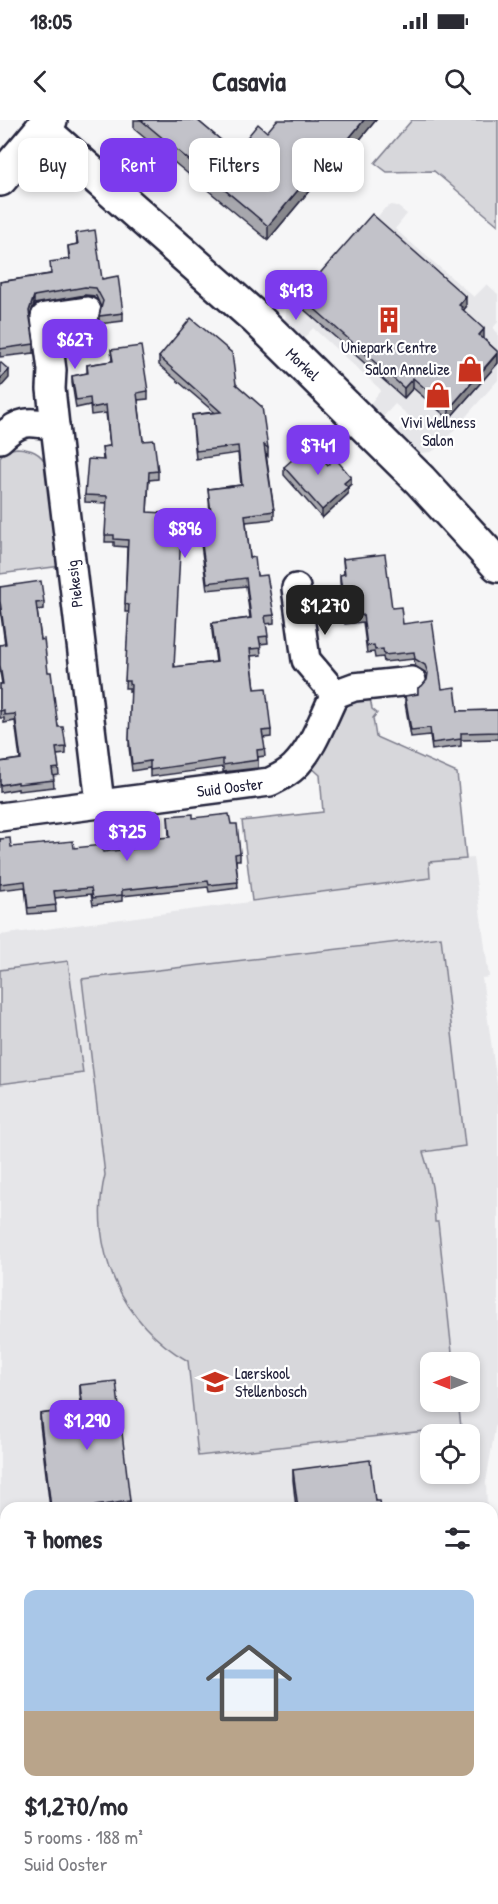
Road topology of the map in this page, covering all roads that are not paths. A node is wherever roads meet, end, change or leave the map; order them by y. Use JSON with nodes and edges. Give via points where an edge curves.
{"nodes":[{"id":1,"x":46,"y":125,"type":"edge"},
{"id":2,"x":0,"y":179,"type":"edge"},
{"id":3,"x":87,"y":311,"type":"dead end"},
{"id":4,"x":55,"y":426,"type":"junction"},
{"id":5,"x":0,"y":439,"type":"edge"},
{"id":6,"x":498,"y":565,"type":"edge"},
{"id":7,"x":296,"y":588,"type":"dead end"},
{"id":8,"x":412,"y":681,"type":"dead end"},
{"id":9,"x":335,"y":694,"type":"junction"},
{"id":10,"x":100,"y":803,"type":"junction"},
{"id":11,"x":0,"y":817,"type":"edge"}],
"edges":[{"from":1,"to":2,"type":"street"},
{"from":1,"to":6,"type":"street","name":"Morkel","via":[[257,319],[420,480]]},
{"from":3,"to":4,"type":"street","name":"Piekesig","via":[[45,317]]},
{"from":4,"to":5,"type":"street","via":[[23,423]]},
{"from":4,"to":10,"type":"street","name":"Piekesig"},
{"from":7,"to":9,"type":"street","via":[[306,660]]},
{"from":8,"to":9,"type":"street","via":[[354,687]]},
{"from":9,"to":10,"type":"street","name":"Suid Ooster","via":[[308,750],[286,774],[270,782]]},
{"from":10,"to":11,"type":"street","name":"Suid Ooster"}]}
